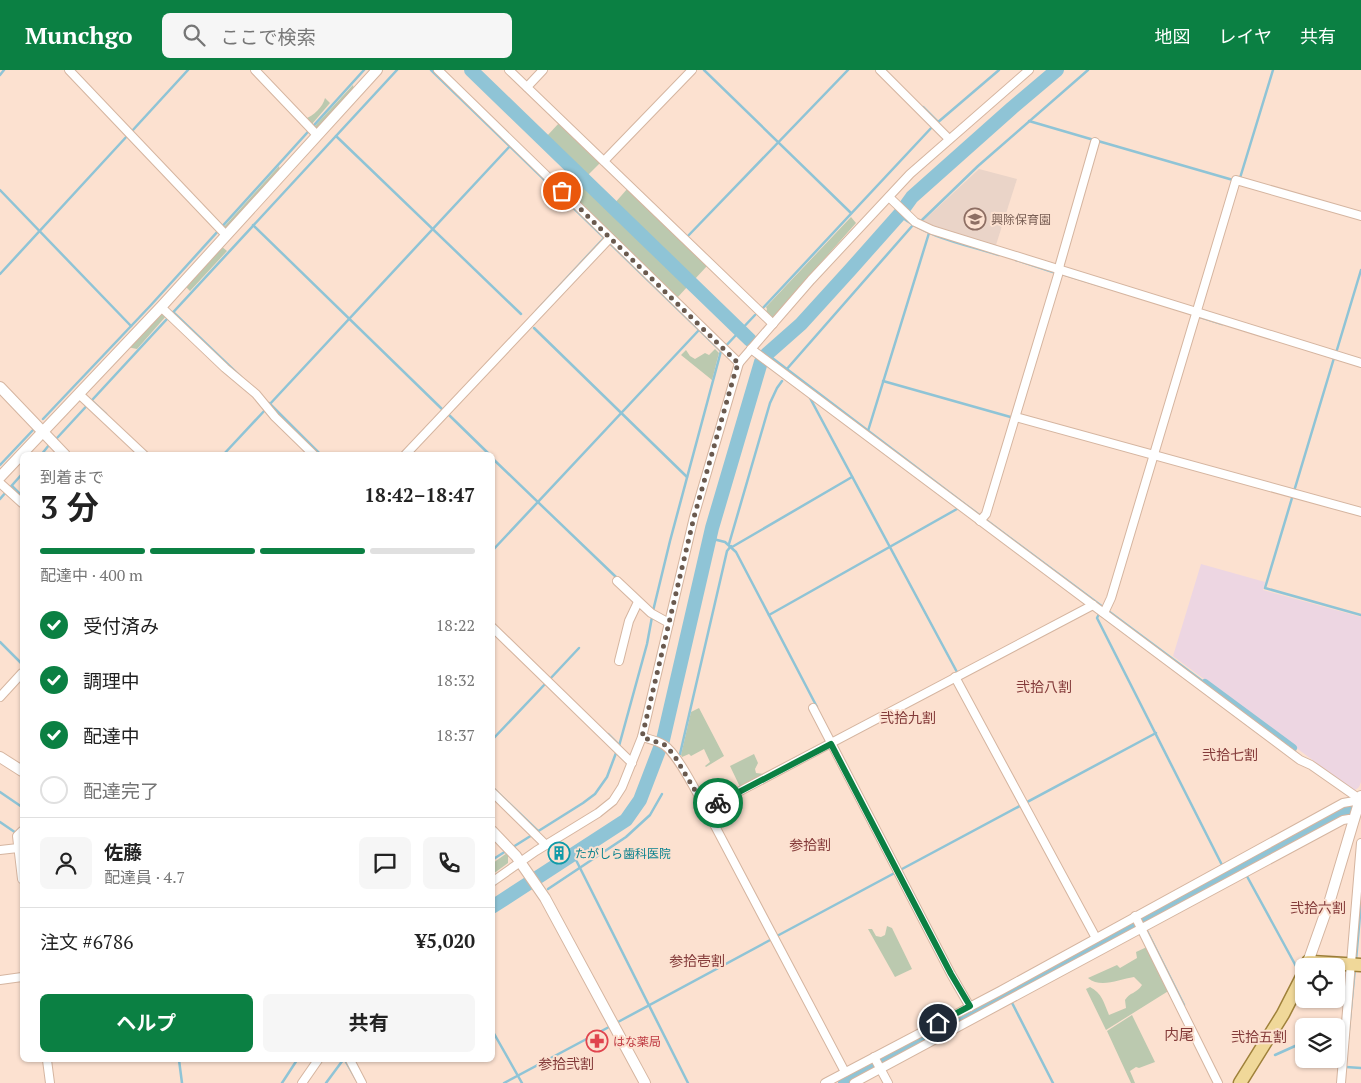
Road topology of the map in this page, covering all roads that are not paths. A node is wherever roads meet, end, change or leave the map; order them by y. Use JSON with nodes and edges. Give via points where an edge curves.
{"nodes":[{"id":1,"x":69,"y":70,"type":"edge"},
{"id":2,"x":255,"y":70,"type":"edge"},
{"id":3,"x":378,"y":70,"type":"edge"},
{"id":4,"x":438,"y":70,"type":"edge"},
{"id":5,"x":509,"y":70,"type":"edge"},
{"id":6,"x":543,"y":70,"type":"edge"},
{"id":7,"x":692,"y":70,"type":"edge"},
{"id":8,"x":880,"y":70,"type":"edge"},
{"id":9,"x":1029,"y":70,"type":"edge"},
{"id":10,"x":527,"y":87,"type":"junction"},
{"id":11,"x":313,"y":131,"type":"junction"},
{"id":12,"x":949,"y":139,"type":"junction"},
{"id":13,"x":1094,"y":142,"type":"dead end"},
{"id":14,"x":605,"y":160,"type":"junction"},
{"id":15,"x":888,"y":197,"type":"junction"},
{"id":16,"x":1361,"y":216,"type":"edge"},
{"id":17,"x":222,"y":230,"type":"junction"},
{"id":18,"x":608,"y":240,"type":"junction"},
{"id":19,"x":1059,"y":270,"type":"junction"},
{"id":20,"x":167,"y":312,"type":"junction"},
{"id":21,"x":1196,"y":312,"type":"junction"},
{"id":22,"x":773,"y":324,"type":"junction"},
{"id":23,"x":753,"y":351,"type":"junction"},
{"id":24,"x":1361,"y":363,"type":"edge"},
{"id":25,"x":739,"y":364,"type":"junction"},
{"id":26,"x":0,"y":387,"type":"edge"},
{"id":27,"x":79,"y":394,"type":"junction"},
{"id":28,"x":1015,"y":418,"type":"junction"},
{"id":29,"x":43,"y":432,"type":"junction"},
{"id":30,"x":24,"y":452,"type":"edge"},
{"id":31,"x":62,"y":452,"type":"edge"},
{"id":32,"x":141,"y":452,"type":"edge"},
{"id":33,"x":311,"y":452,"type":"edge"},
{"id":34,"x":409,"y":452,"type":"edge"},
{"id":35,"x":1154,"y":455,"type":"junction"},
{"id":36,"x":20,"y":456,"type":"edge"},
{"id":37,"x":0,"y":477,"type":"edge"},
{"id":38,"x":5,"y":487,"type":"edge"},
{"id":39,"x":20,"y":501,"type":"edge"},
{"id":40,"x":1361,"y":512,"type":"edge"},
{"id":41,"x":982,"y":518,"type":"junction"},
{"id":42,"x":617,"y":581,"type":"dead end"},
{"id":43,"x":638,"y":602,"type":"junction"},
{"id":44,"x":1093,"y":605,"type":"junction"},
{"id":45,"x":1106,"y":611,"type":"junction"},
{"id":46,"x":669,"y":623,"type":"junction"},
{"id":47,"x":495,"y":630,"type":"edge"},
{"id":48,"x":619,"y":661,"type":"dead end"},
{"id":49,"x":20,"y":675,"type":"edge"},
{"id":50,"x":957,"y":676,"type":"junction"},
{"id":51,"x":0,"y":697,"type":"edge"},
{"id":52,"x":814,"y":708,"type":"dead end"},
{"id":53,"x":642,"y":737,"type":"junction"},
{"id":54,"x":832,"y":742,"type":"junction"},
{"id":55,"x":0,"y":757,"type":"edge"},
{"id":56,"x":632,"y":763,"type":"junction"},
{"id":57,"x":20,"y":770,"type":"edge"},
{"id":58,"x":495,"y":795,"type":"edge"},
{"id":59,"x":1361,"y":801,"type":"edge"},
{"id":60,"x":706,"y":809,"type":"junction"},
{"id":61,"x":1349,"y":819,"type":"dead end"},
{"id":62,"x":20,"y":833,"type":"edge"},
{"id":63,"x":495,"y":834,"type":"edge"},
{"id":64,"x":1361,"y":843,"type":"edge"},
{"id":65,"x":546,"y":845,"type":"junction"},
{"id":66,"x":18,"y":848,"type":"junction"},
{"id":67,"x":0,"y":850,"type":"edge"},
{"id":68,"x":520,"y":862,"type":"junction"},
{"id":69,"x":20,"y":864,"type":"edge"},
{"id":70,"x":495,"y":880,"type":"edge"},
{"id":71,"x":1141,"y":924,"type":"junction"},
{"id":72,"x":1096,"y":938,"type":"junction"},
{"id":73,"x":1074,"y":958,"type":"junction"},
{"id":74,"x":1309,"y":958,"type":"edge"},
{"id":75,"x":1355,"y":965,"type":"edge"},
{"id":76,"x":1049,"y":972,"type":"junction"},
{"id":77,"x":20,"y":978,"type":"edge"},
{"id":78,"x":0,"y":980,"type":"edge"},
{"id":79,"x":1295,"y":989,"type":"edge"},
{"id":80,"x":970,"y":1006,"type":"junction"},
{"id":81,"x":47,"y":1062,"type":"edge"},
{"id":82,"x":317,"y":1062,"type":"edge"},
{"id":83,"x":351,"y":1062,"type":"edge"},
{"id":84,"x":878,"y":1064,"type":"junction"},
{"id":85,"x":846,"y":1072,"type":"junction"},
{"id":86,"x":1218,"y":1081,"type":"edge"},
{"id":87,"x":50,"y":1083,"type":"edge"},
{"id":88,"x":302,"y":1083,"type":"edge"},
{"id":89,"x":362,"y":1083,"type":"edge"},
{"id":90,"x":645,"y":1083,"type":"edge"},
{"id":91,"x":826,"y":1083,"type":"edge"},
{"id":92,"x":854,"y":1083,"type":"edge"},
{"id":93,"x":888,"y":1083,"type":"edge"},
{"id":94,"x":1240,"y":1083,"type":"edge"},
{"id":95,"x":1341,"y":1083,"type":"edge"}],
"edges":[{"from":1,"to":17,"type":"street"},
{"from":2,"to":11,"type":"street"},
{"from":3,"to":11,"type":"street"},
{"from":4,"to":18,"type":"street"},
{"from":5,"to":10,"type":"street"},
{"from":6,"to":10,"type":"street"},
{"from":7,"to":14,"type":"street"},
{"from":8,"to":12,"type":"street"},
{"from":9,"to":12,"type":"street"},
{"from":10,"to":14,"type":"street"},
{"from":11,"to":17,"type":"street"},
{"from":12,"to":15,"type":"street"},
{"from":13,"to":19,"type":"street"},
{"from":14,"to":22,"type":"street"},
{"from":15,"to":19,"type":"street","via":[[915,222],[932,230]]},
{"from":15,"to":22,"type":"street"},
{"from":16,"to":21,"type":"street","via":[[1236,180]]},
{"from":17,"to":20,"type":"street"},
{"from":18,"to":25,"type":"street"},
{"from":18,"to":34,"type":"street"},
{"from":19,"to":21,"type":"street"},
{"from":19,"to":28,"type":"street"},
{"from":20,"to":27,"type":"street"},
{"from":20,"to":33,"type":"street","via":[[256,394]]},
{"from":21,"to":24,"type":"street"},
{"from":21,"to":35,"type":"street"},
{"from":22,"to":23,"type":"street"},
{"from":23,"to":25,"type":"street"},
{"from":23,"to":41,"type":"street"},
{"from":25,"to":46,"type":"street","via":[[694,517]]},
{"from":26,"to":29,"type":"street"},
{"from":27,"to":29,"type":"street"},
{"from":27,"to":32,"type":"street"},
{"from":28,"to":35,"type":"street"},
{"from":28,"to":41,"type":"street"},
{"from":29,"to":30,"type":"street"},
{"from":29,"to":31,"type":"street"},
{"from":35,"to":40,"type":"street"},
{"from":35,"to":45,"type":"street"},
{"from":36,"to":37,"type":"street"},
{"from":38,"to":39,"type":"street"},
{"from":41,"to":44,"type":"street"},
{"from":42,"to":43,"type":"street"},
{"from":43,"to":46,"type":"street"},
{"from":43,"to":48,"type":"street","via":[[629,620]]},
{"from":44,"to":45,"type":"street"},
{"from":44,"to":50,"type":"street"},
{"from":45,"to":59,"type":"street","via":[[1300,760]]},
{"from":46,"to":53,"type":"street"},
{"from":47,"to":56,"type":"street"},
{"from":49,"to":51,"type":"street"},
{"from":50,"to":54,"type":"street"},
{"from":50,"to":72,"type":"street"},
{"from":52,"to":54,"type":"street"},
{"from":53,"to":56,"type":"street"},
{"from":53,"to":60,"type":"street","via":[[662,744],[674,755]]},
{"from":54,"to":60,"type":"street"},
{"from":54,"to":80,"type":"street"},
{"from":55,"to":57,"type":"street"},
{"from":56,"to":65,"type":"street","via":[[613,801]]},
{"from":58,"to":65,"type":"street"},
{"from":59,"to":71,"type":"street","via":[[1343,803]]},
{"from":59,"to":74,"type":"street"},
{"from":60,"to":85,"type":"street"},
{"from":61,"to":71,"type":"street"},
{"from":62,"to":66,"type":"street"},
{"from":63,"to":68,"type":"street"},
{"from":64,"to":75,"type":"street"},
{"from":65,"to":68,"type":"street"},
{"from":66,"to":67,"type":"street"},
{"from":66,"to":69,"type":"street"},
{"from":68,"to":70,"type":"street"},
{"from":68,"to":90,"type":"street","via":[[550,905]]},
{"from":71,"to":72,"type":"street"},
{"from":71,"to":73,"type":"street"},
{"from":71,"to":86,"type":"street"},
{"from":72,"to":73,"type":"street"},
{"from":73,"to":76,"type":"street"},
{"from":73,"to":76,"type":"street"},
{"from":75,"to":95,"type":"street"},
{"from":76,"to":80,"type":"street"},
{"from":76,"to":84,"type":"street","via":[[1010,999]]},
{"from":77,"to":78,"type":"street"},
{"from":79,"to":94,"type":"main road"},
{"from":80,"to":84,"type":"street"},
{"from":81,"to":87,"type":"street"},
{"from":82,"to":88,"type":"street"},
{"from":83,"to":89,"type":"street"},
{"from":84,"to":85,"type":"street"},
{"from":84,"to":92,"type":"street"},
{"from":84,"to":93,"type":"street"},
{"from":85,"to":91,"type":"street"}]}
